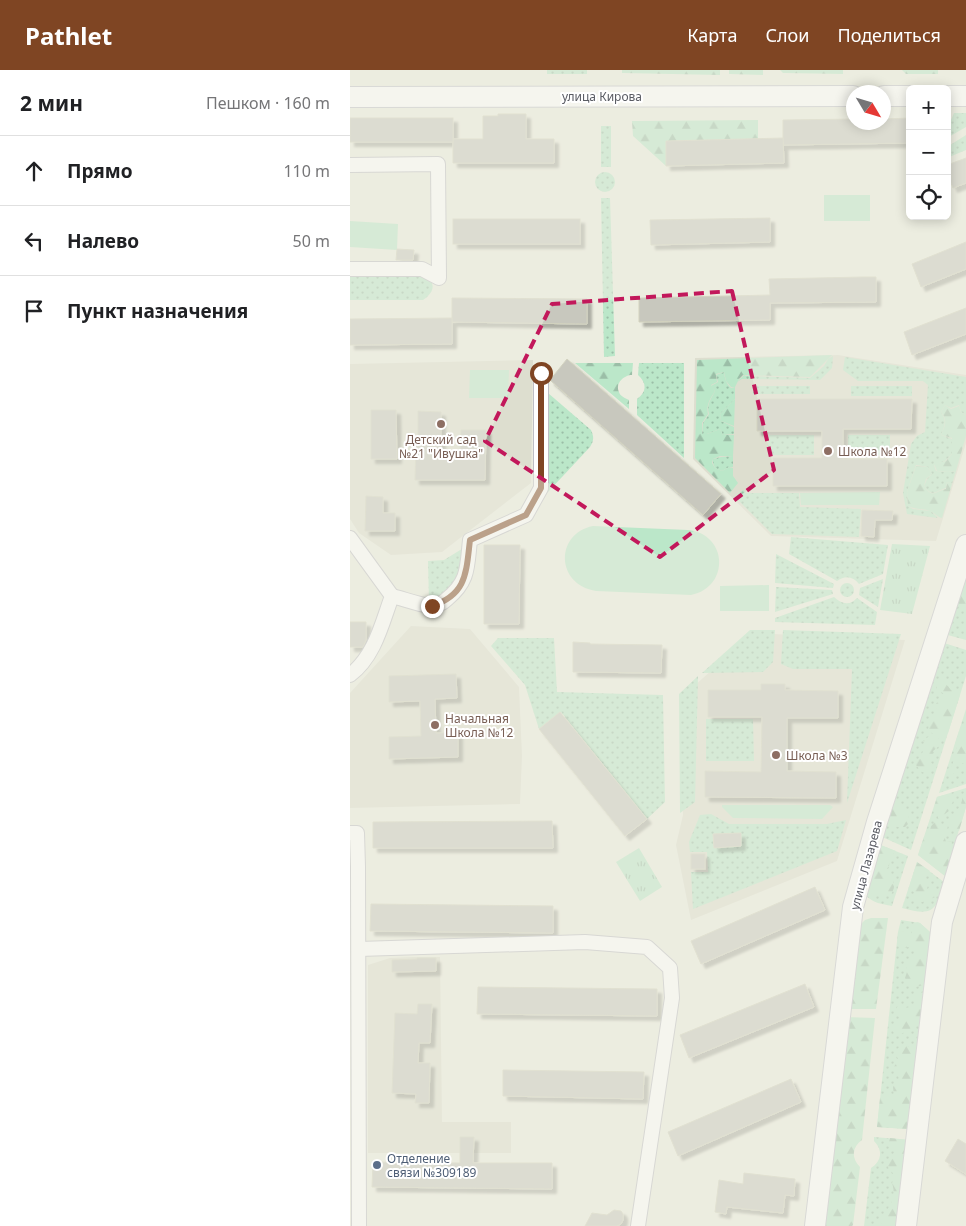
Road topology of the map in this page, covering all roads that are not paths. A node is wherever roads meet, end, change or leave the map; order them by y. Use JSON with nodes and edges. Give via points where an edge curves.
{"nodes":[{"id":1,"x":846,"y":96,"type":"edge"},
{"id":2,"x":891,"y":96,"type":"edge"},
{"id":3,"x":906,"y":96,"type":"edge"},
{"id":4,"x":951,"y":96,"type":"edge"},
{"id":5,"x":966,"y":96,"type":"edge"},
{"id":6,"x":350,"y":97,"type":"edge"},
{"id":7,"x":350,"y":165,"type":"edge"},
{"id":8,"x":350,"y":270,"type":"edge"},
{"id":9,"x":541,"y":373,"type":"dead end"},
{"id":10,"x":350,"y":538,"type":"edge"},
{"id":11,"x":966,"y":545,"type":"edge"},
{"id":12,"x":392,"y":596,"type":"junction"},
{"id":13,"x":350,"y":675,"type":"edge"},
{"id":14,"x":350,"y":833,"type":"edge"},
{"id":15,"x":966,"y":842,"type":"edge"},
{"id":16,"x":359,"y":949,"type":"junction"},
{"id":17,"x":359,"y":1226,"type":"edge"},
{"id":18,"x":638,"y":1226,"type":"edge"},
{"id":19,"x":815,"y":1226,"type":"edge"},
{"id":20,"x":906,"y":1226,"type":"edge"}],
"edges":[{"from":1,"to":6,"type":"main road","name":"улица Кирова"},
{"from":2,"to":3,"type":"main road"},
{"from":4,"to":5,"type":"main road"},
{"from":7,"to":8,"type":"street","via":[[438,164],[439,278],[422,269]]},
{"from":9,"to":12,"type":"street","via":[[541,488],[526,515],[470,540],[464,580],[444,602],[432,606]]},
{"from":10,"to":12,"type":"street"},
{"from":11,"to":19,"type":"main road","name":"улица Лазарева","via":[[853,907]]},
{"from":12,"to":13,"type":"street","via":[[374,645]]},
{"from":14,"to":16,"type":"street","via":[[357,833]]},
{"from":15,"to":20,"type":"main road","via":[[942,922]]},
{"from":16,"to":17,"type":"street"},
{"from":16,"to":18,"type":"street","via":[[585,942],[647,947],[670,968],[672,998]]}]}
